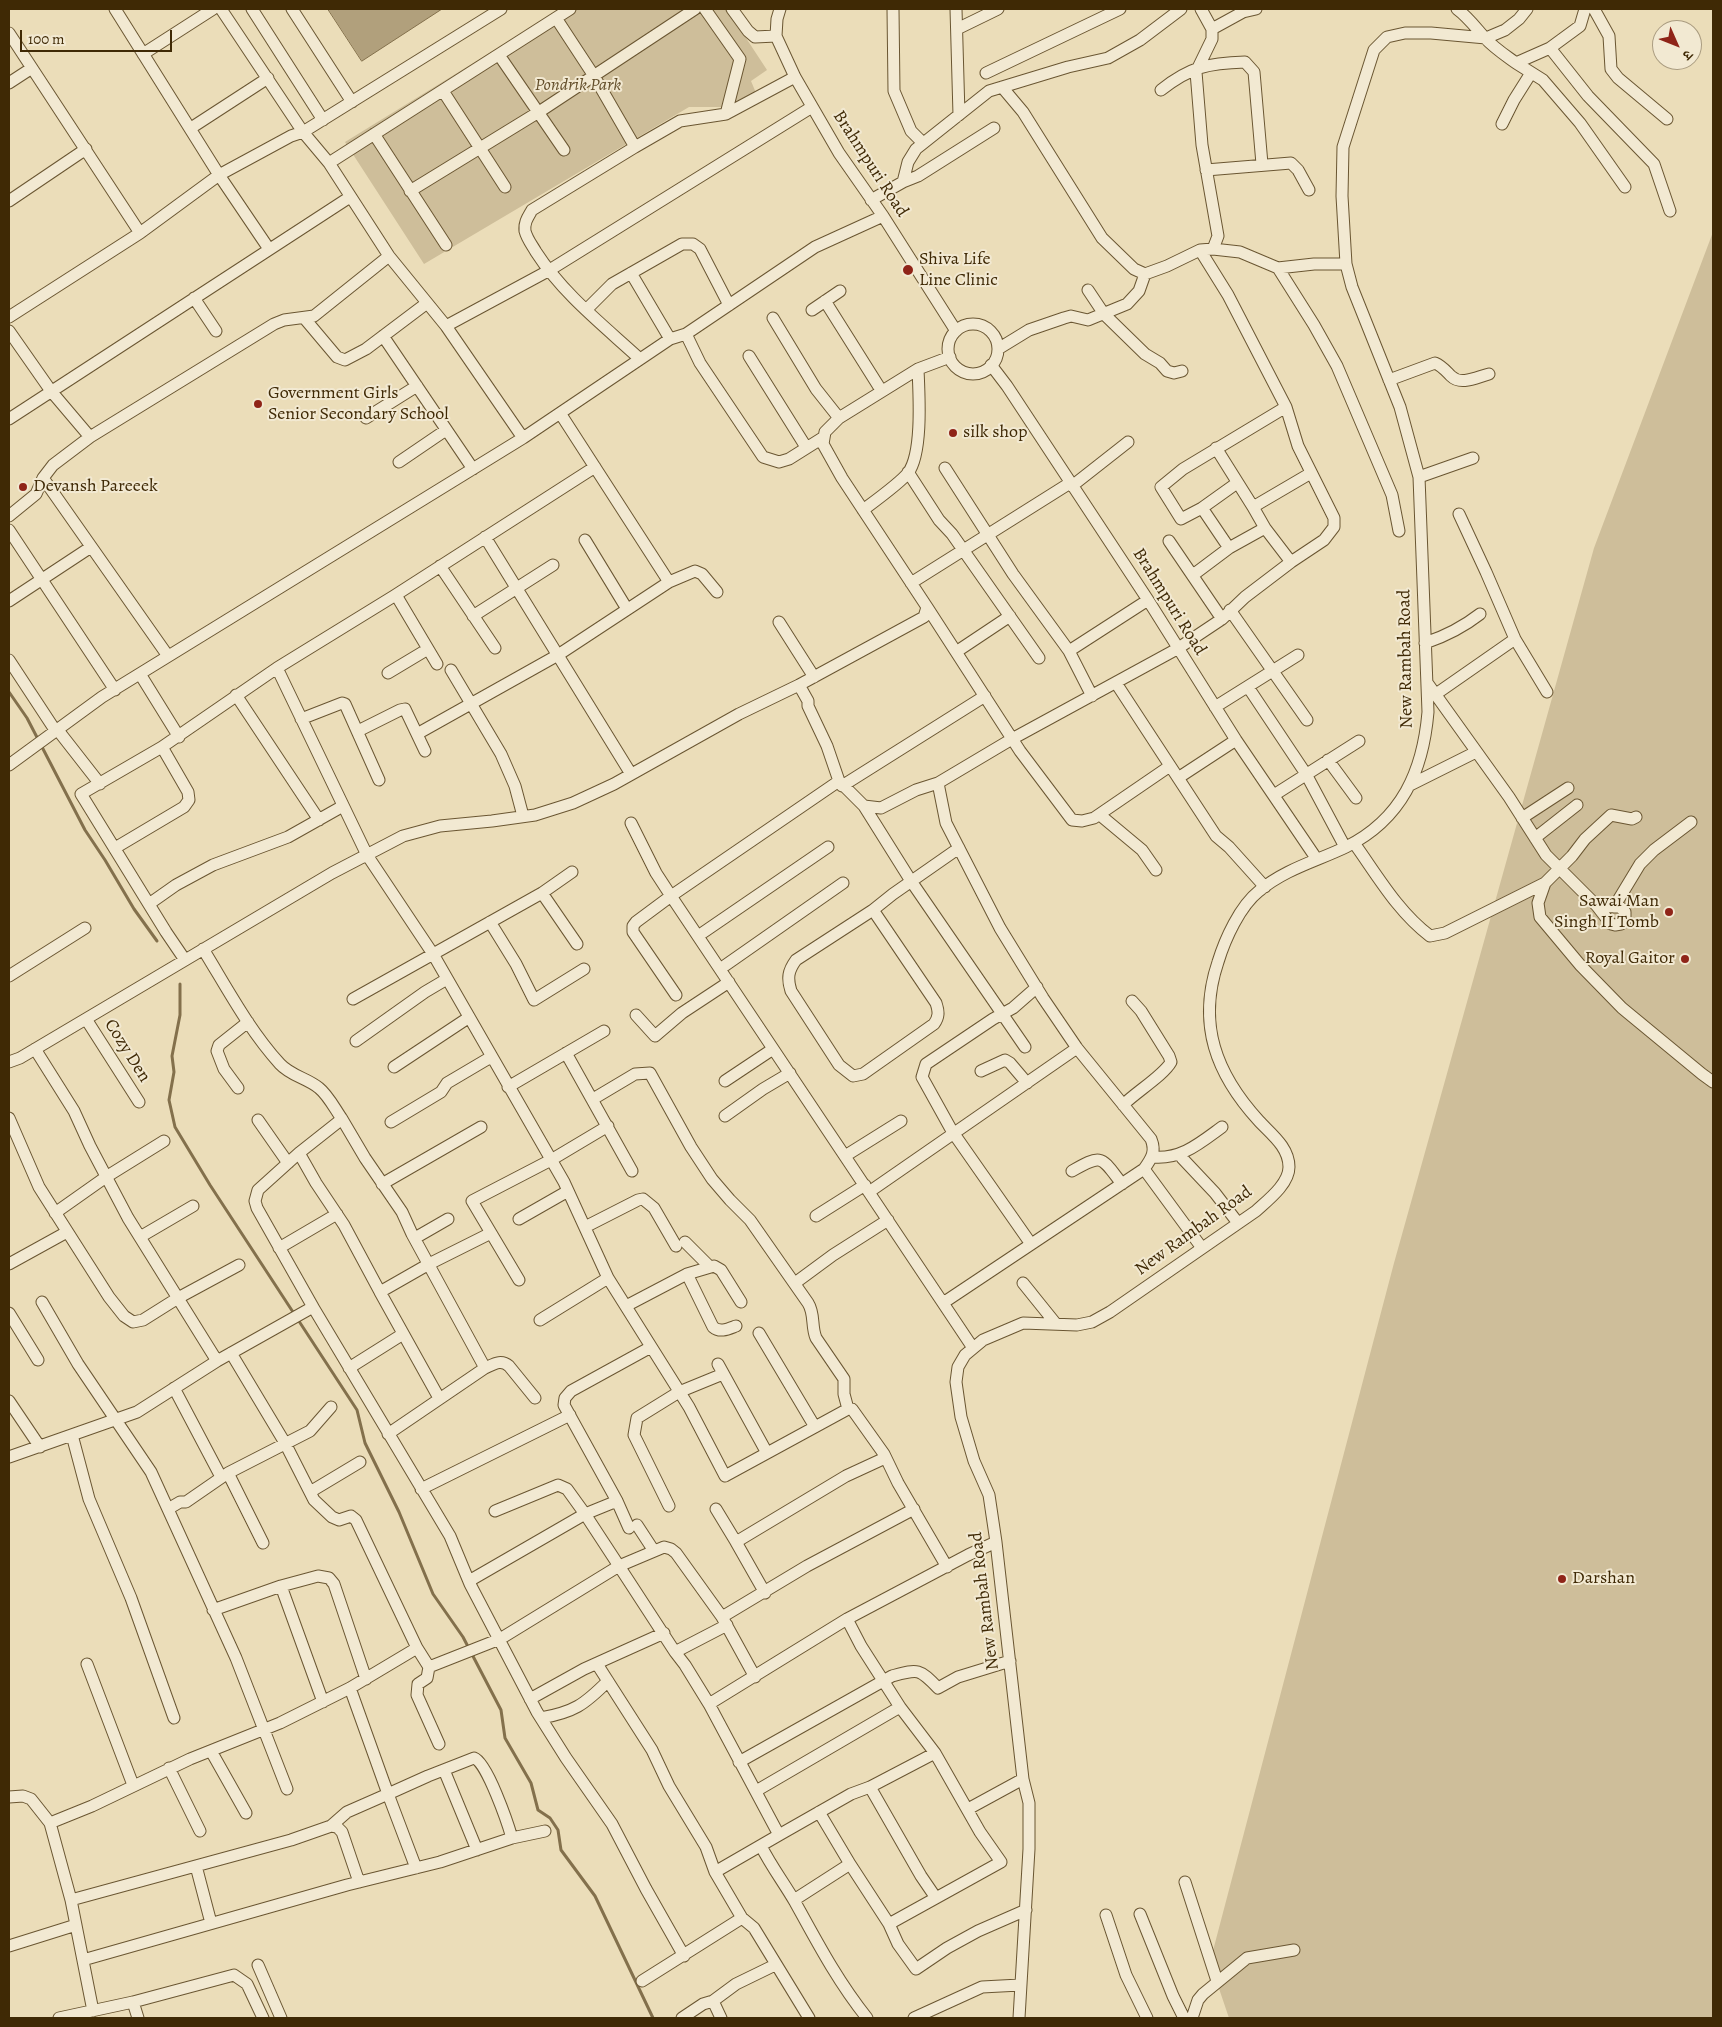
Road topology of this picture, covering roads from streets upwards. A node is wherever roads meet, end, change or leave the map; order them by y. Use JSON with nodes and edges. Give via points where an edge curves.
{"nodes":[{"id":1,"x":214,"y":9,"type":"edge"},
{"id":2,"x":221,"y":9,"type":"edge"},
{"id":3,"x":252,"y":9,"type":"edge"},
{"id":4,"x":292,"y":9,"type":"edge"},
{"id":5,"x":501,"y":9,"type":"edge"},
{"id":6,"x":570,"y":9,"type":"edge"},
{"id":7,"x":695,"y":9,"type":"edge"},
{"id":8,"x":705,"y":9,"type":"edge"},
{"id":9,"x":732,"y":9,"type":"edge"},
{"id":10,"x":768,"y":9,"type":"edge"},
{"id":11,"x":892,"y":9,"type":"edge"},
{"id":12,"x":956,"y":9,"type":"edge"},
{"id":13,"x":998,"y":9,"type":"edge"},
{"id":14,"x":1120,"y":9,"type":"edge"},
{"id":15,"x":1181,"y":9,"type":"edge"},
{"id":16,"x":1201,"y":9,"type":"edge"},
{"id":17,"x":1256,"y":9,"type":"edge"},
{"id":18,"x":1457,"y":9,"type":"edge"},
{"id":19,"x":1527,"y":9,"type":"edge"},
{"id":20,"x":1585,"y":9,"type":"edge"},
{"id":21,"x":1594,"y":9,"type":"edge"},
{"id":22,"x":117,"y":10,"type":"edge"},
{"id":23,"x":778,"y":14,"type":"edge"},
{"id":24,"x":556,"y":18,"type":"junction"},
{"id":25,"x":1212,"y":28,"type":"junction"},
{"id":26,"x":957,"y":29,"type":"junction"},
{"id":27,"x":9,"y":33,"type":"edge"},
{"id":28,"x":776,"y":36,"type":"junction"},
{"id":29,"x":1486,"y":38,"type":"junction"},
{"id":30,"x":1550,"y":48,"type":"junction"},
{"id":31,"x":142,"y":54,"type":"junction"},
{"id":32,"x":499,"y":55,"type":"junction"},
{"id":33,"x":1516,"y":63,"type":"junction"},
{"id":34,"x":1200,"y":66,"type":"junction"},
{"id":35,"x":32,"y":68,"type":"junction"},
{"id":36,"x":1532,"y":73,"type":"junction"},
{"id":37,"x":986,"y":74,"type":"dead end"},
{"id":38,"x":594,"y":76,"type":"junction"},
{"id":39,"x":795,"y":77,"type":"junction"},
{"id":40,"x":268,"y":78,"type":"junction"},
{"id":41,"x":9,"y":83,"type":"edge"},
{"id":42,"x":1002,"y":87,"type":"junction"},
{"id":43,"x":1161,"y":90,"type":"dead end"},
{"id":44,"x":443,"y":91,"type":"junction"},
{"id":45,"x":352,"y":102,"type":"junction"},
{"id":46,"x":812,"y":108,"type":"junction"},
{"id":47,"x":539,"y":112,"type":"junction"},
{"id":48,"x":726,"y":114,"type":"junction"},
{"id":49,"x":959,"y":115,"type":"junction"},
{"id":50,"x":1667,"y":119,"type":"dead end"},
{"id":51,"x":323,"y":120,"type":"junction"},
{"id":52,"x":1502,"y":124,"type":"dead end"},
{"id":53,"x":191,"y":128,"type":"junction"},
{"id":54,"x":994,"y":128,"type":"dead end"},
{"id":55,"x":304,"y":132,"type":"junction"},
{"id":56,"x":374,"y":134,"type":"junction"},
{"id":57,"x":923,"y":143,"type":"junction"},
{"id":58,"x":635,"y":147,"type":"junction"},
{"id":59,"x":480,"y":148,"type":"junction"},
{"id":60,"x":86,"y":150,"type":"junction"},
{"id":61,"x":564,"y":150,"type":"dead end"},
{"id":62,"x":329,"y":163,"type":"junction"},
{"id":63,"x":1262,"y":164,"type":"junction"},
{"id":64,"x":1206,"y":170,"type":"junction"},
{"id":65,"x":219,"y":175,"type":"junction"},
{"id":66,"x":903,"y":182,"type":"junction"},
{"id":67,"x":505,"y":187,"type":"dead end"},
{"id":68,"x":1625,"y":187,"type":"dead end"},
{"id":69,"x":1309,"y":190,"type":"dead end"},
{"id":70,"x":410,"y":191,"type":"junction"},
{"id":71,"x":350,"y":196,"type":"junction"},
{"id":72,"x":871,"y":200,"type":"junction"},
{"id":73,"x":9,"y":202,"type":"edge"},
{"id":74,"x":1670,"y":211,"type":"dead end"},
{"id":75,"x":883,"y":216,"type":"junction"},
{"id":76,"x":140,"y":232,"type":"junction"},
{"id":77,"x":446,"y":245,"type":"dead end"},
{"id":78,"x":269,"y":249,"type":"junction"},
{"id":79,"x":1213,"y":249,"type":"junction"},
{"id":80,"x":1200,"y":250,"type":"junction"},
{"id":81,"x":389,"y":256,"type":"junction"},
{"id":82,"x":1346,"y":264,"type":"junction"},
{"id":83,"x":1278,"y":268,"type":"junction"},
{"id":84,"x":548,"y":271,"type":"junction"},
{"id":85,"x":631,"y":273,"type":"junction"},
{"id":86,"x":1145,"y":274,"type":"junction"},
{"id":87,"x":1088,"y":290,"type":"dead end"},
{"id":88,"x":840,"y":291,"type":"dead end"},
{"id":89,"x":194,"y":298,"type":"junction"},
{"id":90,"x":825,"y":301,"type":"junction"},
{"id":91,"x":427,"y":303,"type":"junction"},
{"id":92,"x":729,"y":304,"type":"junction"},
{"id":93,"x":586,"y":310,"type":"junction"},
{"id":94,"x":812,"y":310,"type":"dead end"},
{"id":95,"x":1104,"y":314,"type":"junction"},
{"id":96,"x":9,"y":318,"type":"edge"},
{"id":97,"x":306,"y":318,"type":"junction"},
{"id":98,"x":773,"y":318,"type":"dead end"},
{"id":99,"x":446,"y":326,"type":"junction"},
{"id":100,"x":9,"y":331,"type":"edge"},
{"id":101,"x":216,"y":331,"type":"dead end"},
{"id":102,"x":956,"y":331,"type":"junction"},
{"id":103,"x":686,"y":334,"type":"junction"},
{"id":104,"x":384,"y":336,"type":"junction"},
{"id":105,"x":670,"y":339,"type":"junction"},
{"id":106,"x":998,"y":349,"type":"junction"},
{"id":107,"x":749,"y":356,"type":"dead end"},
{"id":108,"x":950,"y":357,"type":"junction"},
{"id":109,"x":640,"y":359,"type":"junction"},
{"id":110,"x":991,"y":366,"type":"junction"},
{"id":111,"x":918,"y":369,"type":"junction"},
{"id":112,"x":1182,"y":371,"type":"dead end"},
{"id":113,"x":1489,"y":374,"type":"dead end"},
{"id":114,"x":1389,"y":380,"type":"junction"},
{"id":115,"x":417,"y":386,"type":"junction"},
{"id":116,"x":881,"y":390,"type":"junction"},
{"id":117,"x":51,"y":391,"type":"junction"},
{"id":118,"x":1286,"y":407,"type":"junction"},
{"id":119,"x":560,"y":413,"type":"junction"},
{"id":120,"x":366,"y":418,"type":"dead end"},
{"id":121,"x":838,"y":418,"type":"junction"},
{"id":122,"x":9,"y":419,"type":"edge"},
{"id":123,"x":446,"y":430,"type":"junction"},
{"id":124,"x":90,"y":437,"type":"junction"},
{"id":125,"x":824,"y":437,"type":"junction"},
{"id":126,"x":523,"y":438,"type":"junction"},
{"id":127,"x":1128,"y":442,"type":"dead end"},
{"id":128,"x":806,"y":447,"type":"junction"},
{"id":129,"x":1216,"y":448,"type":"junction"},
{"id":130,"x":1473,"y":458,"type":"dead end"},
{"id":131,"x":399,"y":462,"type":"dead end"},
{"id":132,"x":595,"y":467,"type":"junction"},
{"id":133,"x":945,"y":468,"type":"dead end"},
{"id":134,"x":473,"y":469,"type":"junction"},
{"id":135,"x":908,"y":472,"type":"junction"},
{"id":136,"x":1311,"y":472,"type":"junction"},
{"id":137,"x":1419,"y":477,"type":"junction"},
{"id":138,"x":43,"y":478,"type":"junction"},
{"id":139,"x":1237,"y":483,"type":"junction"},
{"id":140,"x":1071,"y":485,"type":"junction"},
{"id":141,"x":1253,"y":507,"type":"junction"},
{"id":142,"x":1202,"y":508,"type":"junction"},
{"id":143,"x":863,"y":510,"type":"junction"},
{"id":144,"x":1459,"y":514,"type":"dead end"},
{"id":145,"x":9,"y":516,"type":"edge"},
{"id":146,"x":1265,"y":528,"type":"junction"},
{"id":147,"x":9,"y":530,"type":"edge"},
{"id":148,"x":1399,"y":531,"type":"dead end"},
{"id":149,"x":987,"y":535,"type":"junction"},
{"id":150,"x":486,"y":537,"type":"junction"},
{"id":151,"x":585,"y":540,"type":"dead end"},
{"id":152,"x":1169,"y":541,"type":"dead end"},
{"id":153,"x":91,"y":547,"type":"junction"},
{"id":154,"x":1230,"y":548,"type":"junction"},
{"id":155,"x":964,"y":551,"type":"junction"},
{"id":156,"x":1291,"y":562,"type":"junction"},
{"id":157,"x":553,"y":565,"type":"dead end"},
{"id":158,"x":440,"y":566,"type":"junction"},
{"id":159,"x":1193,"y":575,"type":"junction"},
{"id":160,"x":42,"y":580,"type":"junction"},
{"id":161,"x":669,"y":582,"type":"junction"},
{"id":162,"x":911,"y":583,"type":"junction"},
{"id":163,"x":516,"y":588,"type":"junction"},
{"id":164,"x":717,"y":592,"type":"dead end"},
{"id":165,"x":396,"y":595,"type":"junction"},
{"id":166,"x":1148,"y":600,"type":"junction"},
{"id":167,"x":9,"y":601,"type":"edge"},
{"id":168,"x":928,"y":608,"type":"junction"},
{"id":169,"x":626,"y":609,"type":"junction"},
{"id":170,"x":1230,"y":610,"type":"junction"},
{"id":171,"x":1480,"y":614,"type":"dead end"},
{"id":172,"x":472,"y":616,"type":"junction"},
{"id":173,"x":1010,"y":616,"type":"junction"},
{"id":174,"x":1222,"y":619,"type":"junction"},
{"id":175,"x":779,"y":622,"type":"dead end"},
{"id":176,"x":1515,"y":639,"type":"junction"},
{"id":177,"x":1424,"y":643,"type":"junction"},
{"id":178,"x":495,"y":648,"type":"dead end"},
{"id":179,"x":428,"y":649,"type":"junction"},
{"id":180,"x":1177,"y":649,"type":"junction"},
{"id":181,"x":956,"y":652,"type":"junction"},
{"id":182,"x":1069,"y":652,"type":"junction"},
{"id":183,"x":558,"y":655,"type":"junction"},
{"id":184,"x":1298,"y":655,"type":"dead end"},
{"id":185,"x":168,"y":656,"type":"junction"},
{"id":186,"x":1039,"y":658,"type":"dead end"},
{"id":187,"x":9,"y":660,"type":"edge"},
{"id":188,"x":437,"y":664,"type":"dead end"},
{"id":189,"x":277,"y":668,"type":"junction"},
{"id":190,"x":451,"y":670,"type":"dead end"},
{"id":191,"x":1273,"y":671,"type":"junction"},
{"id":192,"x":388,"y":673,"type":"dead end"},
{"id":193,"x":140,"y":674,"type":"junction"},
{"id":194,"x":814,"y":677,"type":"junction"},
{"id":195,"x":1116,"y":683,"type":"junction"},
{"id":196,"x":1428,"y":684,"type":"junction"},
{"id":197,"x":800,"y":685,"type":"junction"},
{"id":198,"x":1248,"y":687,"type":"junction"},
{"id":199,"x":115,"y":690,"type":"junction"},
{"id":200,"x":1547,"y":692,"type":"dead end"},
{"id":201,"x":1436,"y":694,"type":"junction"},
{"id":202,"x":236,"y":695,"type":"junction"},
{"id":203,"x":985,"y":696,"type":"junction"},
{"id":204,"x":1092,"y":696,"type":"junction"},
{"id":205,"x":473,"y":704,"type":"junction"},
{"id":206,"x":1215,"y":707,"type":"junction"},
{"id":207,"x":302,"y":719,"type":"junction"},
{"id":208,"x":1307,"y":720,"type":"dead end"},
{"id":209,"x":358,"y":731,"type":"junction"},
{"id":210,"x":53,"y":732,"type":"junction"},
{"id":211,"x":418,"y":734,"type":"junction"},
{"id":212,"x":179,"y":737,"type":"junction"},
{"id":213,"x":1012,"y":739,"type":"junction"},
{"id":214,"x":1236,"y":740,"type":"junction"},
{"id":215,"x":1358,"y":741,"type":"dead end"},
{"id":216,"x":162,"y":747,"type":"junction"},
{"id":217,"x":425,"y":750,"type":"dead end"},
{"id":218,"x":1476,"y":752,"type":"junction"},
{"id":219,"x":1328,"y":760,"type":"junction"},
{"id":220,"x":9,"y":765,"type":"edge"},
{"id":221,"x":1170,"y":766,"type":"junction"},
{"id":222,"x":631,"y":774,"type":"junction"},
{"id":223,"x":1306,"y":774,"type":"junction"},
{"id":224,"x":1178,"y":778,"type":"junction"},
{"id":225,"x":380,"y":780,"type":"dead end"},
{"id":226,"x":841,"y":783,"type":"junction"},
{"id":227,"x":938,"y":783,"type":"junction"},
{"id":228,"x":100,"y":784,"type":"junction"},
{"id":229,"x":1410,"y":785,"type":"junction"},
{"id":230,"x":1568,"y":788,"type":"dead end"},
{"id":231,"x":1274,"y":795,"type":"junction"},
{"id":232,"x":1356,"y":798,"type":"dead end"},
{"id":233,"x":1577,"y":805,"type":"dead end"},
{"id":234,"x":342,"y":806,"type":"junction"},
{"id":235,"x":864,"y":806,"type":"junction"},
{"id":236,"x":1100,"y":815,"type":"junction"},
{"id":237,"x":523,"y":816,"type":"junction"},
{"id":238,"x":1522,"y":818,"type":"junction"},
{"id":239,"x":1636,"y":818,"type":"dead end"},
{"id":240,"x":319,"y":820,"type":"junction"},
{"id":241,"x":1691,"y":822,"type":"dead end"},
{"id":242,"x":632,"y":823,"type":"dead end"},
{"id":243,"x":1535,"y":838,"type":"junction"},
{"id":244,"x":1350,"y":845,"type":"junction"},
{"id":245,"x":828,"y":847,"type":"dead end"},
{"id":246,"x":115,"y":848,"type":"junction"},
{"id":247,"x":959,"y":848,"type":"junction"},
{"id":248,"x":367,"y":855,"type":"junction"},
{"id":249,"x":1316,"y":858,"type":"junction"},
{"id":250,"x":1156,"y":870,"type":"dead end"},
{"id":251,"x":1559,"y":870,"type":"junction"},
{"id":252,"x":572,"y":872,"type":"dead end"},
{"id":253,"x":911,"y":881,"type":"junction"},
{"id":254,"x":843,"y":883,"type":"dead end"},
{"id":255,"x":1545,"y":883,"type":"junction"},
{"id":256,"x":1265,"y":887,"type":"junction"},
{"id":257,"x":542,"y":893,"type":"junction"},
{"id":258,"x":671,"y":896,"type":"junction"},
{"id":259,"x":149,"y":904,"type":"junction"},
{"id":260,"x":1597,"y":906,"type":"junction"},
{"id":261,"x":1614,"y":907,"type":"junction"},
{"id":262,"x":873,"y":910,"type":"junction"},
{"id":263,"x":490,"y":922,"type":"junction"},
{"id":264,"x":85,"y":928,"type":"dead end"},
{"id":265,"x":698,"y":936,"type":"junction"},
{"id":266,"x":577,"y":944,"type":"dead end"},
{"id":267,"x":203,"y":949,"type":"junction"},
{"id":268,"x":433,"y":954,"type":"junction"},
{"id":269,"x":182,"y":962,"type":"junction"},
{"id":270,"x":584,"y":969,"type":"dead end"},
{"id":271,"x":720,"y":969,"type":"junction"},
{"id":272,"x":9,"y":976,"type":"edge"},
{"id":273,"x":447,"y":979,"type":"junction"},
{"id":274,"x":729,"y":982,"type":"junction"},
{"id":275,"x":1037,"y":987,"type":"junction"},
{"id":276,"x":676,"y":995,"type":"dead end"},
{"id":277,"x":354,"y":999,"type":"dead end"},
{"id":278,"x":1132,"y":1001,"type":"dead end"},
{"id":279,"x":1001,"y":1014,"type":"junction"},
{"id":280,"x":636,"y":1015,"type":"dead end"},
{"id":281,"x":468,"y":1018,"type":"junction"},
{"id":282,"x":86,"y":1019,"type":"junction"},
{"id":283,"x":248,"y":1022,"type":"junction"},
{"id":284,"x":604,"y":1030,"type":"dead end"},
{"id":285,"x":356,"y":1041,"type":"dead end"},
{"id":286,"x":1025,"y":1047,"type":"dead end"},
{"id":287,"x":1077,"y":1048,"type":"junction"},
{"id":288,"x":35,"y":1049,"type":"junction"},
{"id":289,"x":773,"y":1049,"type":"junction"},
{"id":290,"x":566,"y":1053,"type":"junction"},
{"id":291,"x":490,"y":1057,"type":"junction"},
{"id":292,"x":9,"y":1062,"type":"edge"},
{"id":293,"x":394,"y":1067,"type":"dead end"},
{"id":294,"x":981,"y":1070,"type":"dead end"},
{"id":295,"x":790,"y":1073,"type":"junction"},
{"id":296,"x":726,"y":1081,"type":"dead end"},
{"id":297,"x":1713,"y":1082,"type":"edge"},
{"id":298,"x":1027,"y":1084,"type":"junction"},
{"id":299,"x":508,"y":1087,"type":"junction"},
{"id":300,"x":238,"y":1088,"type":"dead end"},
{"id":301,"x":593,"y":1099,"type":"junction"},
{"id":302,"x":139,"y":1102,"type":"dead end"},
{"id":303,"x":1123,"y":1105,"type":"junction"},
{"id":304,"x":725,"y":1116,"type":"dead end"},
{"id":305,"x":9,"y":1118,"type":"edge"},
{"id":306,"x":342,"y":1119,"type":"junction"},
{"id":307,"x":258,"y":1120,"type":"dead end"},
{"id":308,"x":901,"y":1121,"type":"dead end"},
{"id":309,"x":391,"y":1122,"type":"dead end"},
{"id":310,"x":608,"y":1126,"type":"junction"},
{"id":311,"x":481,"y":1127,"type":"dead end"},
{"id":312,"x":1222,"y":1127,"type":"dead end"},
{"id":313,"x":953,"y":1133,"type":"junction"},
{"id":314,"x":12,"y":1136,"type":"edge"},
{"id":315,"x":164,"y":1141,"type":"dead end"},
{"id":316,"x":299,"y":1154,"type":"junction"},
{"id":317,"x":845,"y":1156,"type":"junction"},
{"id":318,"x":1152,"y":1157,"type":"junction"},
{"id":319,"x":1182,"y":1158,"type":"dead end"},
{"id":320,"x":551,"y":1160,"type":"junction"},
{"id":321,"x":288,"y":1163,"type":"junction"},
{"id":322,"x":1144,"y":1169,"type":"junction"},
{"id":323,"x":1072,"y":1170,"type":"dead end"},
{"id":324,"x":632,"y":1171,"type":"dead end"},
{"id":325,"x":106,"y":1176,"type":"junction"},
{"id":326,"x":382,"y":1184,"type":"junction"},
{"id":327,"x":1122,"y":1184,"type":"junction"},
{"id":328,"x":867,"y":1189,"type":"junction"},
{"id":329,"x":568,"y":1190,"type":"junction"},
{"id":330,"x":193,"y":1206,"type":"dead end"},
{"id":331,"x":54,"y":1213,"type":"junction"},
{"id":332,"x":337,"y":1214,"type":"junction"},
{"id":333,"x":816,"y":1216,"type":"dead end"},
{"id":334,"x":448,"y":1219,"type":"dead end"},
{"id":335,"x":519,"y":1219,"type":"dead end"},
{"id":336,"x":888,"y":1220,"type":"junction"},
{"id":337,"x":1238,"y":1223,"type":"junction"},
{"id":338,"x":585,"y":1227,"type":"junction"},
{"id":339,"x":67,"y":1232,"type":"junction"},
{"id":340,"x":491,"y":1233,"type":"junction"},
{"id":341,"x":140,"y":1237,"type":"junction"},
{"id":342,"x":415,"y":1238,"type":"junction"},
{"id":343,"x":1031,"y":1244,"type":"junction"},
{"id":344,"x":279,"y":1248,"type":"junction"},
{"id":345,"x":1202,"y":1248,"type":"junction"},
{"id":346,"x":9,"y":1264,"type":"edge"},
{"id":347,"x":430,"y":1264,"type":"junction"},
{"id":348,"x":239,"y":1265,"type":"dead end"},
{"id":349,"x":710,"y":1266,"type":"junction"},
{"id":350,"x":687,"y":1274,"type":"junction"},
{"id":351,"x":608,"y":1278,"type":"junction"},
{"id":352,"x":519,"y":1280,"type":"dead end"},
{"id":353,"x":795,"y":1283,"type":"junction"},
{"id":354,"x":1023,"y":1283,"type":"dead end"},
{"id":355,"x":380,"y":1292,"type":"junction"},
{"id":356,"x":178,"y":1298,"type":"junction"},
{"id":357,"x":42,"y":1302,"type":"dead end"},
{"id":358,"x":741,"y":1302,"type":"dead end"},
{"id":359,"x":943,"y":1303,"type":"junction"},
{"id":360,"x":626,"y":1306,"type":"junction"},
{"id":361,"x":313,"y":1308,"type":"junction"},
{"id":362,"x":9,"y":1313,"type":"edge"},
{"id":363,"x":540,"y":1320,"type":"dead end"},
{"id":364,"x":1056,"y":1324,"type":"junction"},
{"id":365,"x":736,"y":1326,"type":"dead end"},
{"id":366,"x":759,"y":1333,"type":"dead end"},
{"id":367,"x":403,"y":1334,"type":"junction"},
{"id":368,"x":651,"y":1347,"type":"junction"},
{"id":369,"x":973,"y":1348,"type":"junction"},
{"id":370,"x":231,"y":1353,"type":"junction"},
{"id":371,"x":38,"y":1360,"type":"dead end"},
{"id":372,"x":217,"y":1361,"type":"junction"},
{"id":373,"x":348,"y":1368,"type":"junction"},
{"id":374,"x":485,"y":1368,"type":"junction"},
{"id":375,"x":174,"y":1388,"type":"junction"},
{"id":376,"x":679,"y":1392,"type":"junction"},
{"id":377,"x":439,"y":1398,"type":"junction"},
{"id":378,"x":535,"y":1398,"type":"dead end"},
{"id":379,"x":9,"y":1400,"type":"edge"},
{"id":380,"x":330,"y":1408,"type":"dead end"},
{"id":381,"x":848,"y":1409,"type":"junction"},
{"id":382,"x":570,"y":1415,"type":"junction"},
{"id":383,"x":115,"y":1419,"type":"junction"},
{"id":384,"x":815,"y":1427,"type":"junction"},
{"id":385,"x":388,"y":1434,"type":"junction"},
{"id":386,"x":72,"y":1435,"type":"junction"},
{"id":387,"x":285,"y":1443,"type":"junction"},
{"id":388,"x":40,"y":1447,"type":"junction"},
{"id":389,"x":767,"y":1453,"type":"junction"},
{"id":390,"x":9,"y":1457,"type":"edge"},
{"id":391,"x":886,"y":1458,"type":"junction"},
{"id":392,"x":360,"y":1462,"type":"dead end"},
{"id":393,"x":225,"y":1475,"type":"junction"},
{"id":394,"x":421,"y":1489,"type":"junction"},
{"id":395,"x":310,"y":1492,"type":"junction"},
{"id":396,"x":617,"y":1501,"type":"junction"},
{"id":397,"x":669,"y":1506,"type":"dead end"},
{"id":398,"x":168,"y":1509,"type":"junction"},
{"id":399,"x":716,"y":1509,"type":"dead end"},
{"id":400,"x":914,"y":1509,"type":"junction"},
{"id":401,"x":495,"y":1511,"type":"dead end"},
{"id":402,"x":585,"y":1514,"type":"junction"},
{"id":403,"x":736,"y":1542,"type":"junction"},
{"id":404,"x":996,"y":1542,"type":"junction"},
{"id":405,"x":263,"y":1543,"type":"dead end"},
{"id":406,"x":654,"y":1551,"type":"junction"},
{"id":407,"x":619,"y":1566,"type":"junction"},
{"id":408,"x":948,"y":1567,"type":"junction"},
{"id":409,"x":469,"y":1580,"type":"junction"},
{"id":410,"x":280,"y":1586,"type":"junction"},
{"id":411,"x":765,"y":1592,"type":"junction"},
{"id":412,"x":213,"y":1610,"type":"junction"},
{"id":413,"x":847,"y":1619,"type":"junction"},
{"id":414,"x":724,"y":1621,"type":"junction"},
{"id":415,"x":664,"y":1633,"type":"junction"},
{"id":416,"x":500,"y":1639,"type":"junction"},
{"id":417,"x":417,"y":1648,"type":"junction"},
{"id":418,"x":675,"y":1652,"type":"junction"},
{"id":419,"x":1010,"y":1661,"type":"junction"},
{"id":420,"x":87,"y":1664,"type":"dead end"},
{"id":421,"x":597,"y":1664,"type":"junction"},
{"id":422,"x":430,"y":1667,"type":"junction"},
{"id":423,"x":755,"y":1677,"type":"junction"},
{"id":424,"x":366,"y":1679,"type":"junction"},
{"id":425,"x":608,"y":1681,"type":"junction"},
{"id":426,"x":884,"y":1681,"type":"junction"},
{"id":427,"x":350,"y":1688,"type":"junction"},
{"id":428,"x":530,"y":1699,"type":"junction"},
{"id":429,"x":323,"y":1702,"type":"junction"},
{"id":430,"x":709,"y":1704,"type":"junction"},
{"id":431,"x":900,"y":1708,"type":"junction"},
{"id":432,"x":174,"y":1718,"type":"dead end"},
{"id":433,"x":541,"y":1718,"type":"junction"},
{"id":434,"x":264,"y":1729,"type":"junction"},
{"id":435,"x":440,"y":1744,"type":"dead end"},
{"id":436,"x":211,"y":1752,"type":"junction"},
{"id":437,"x":935,"y":1753,"type":"junction"},
{"id":438,"x":739,"y":1762,"type":"junction"},
{"id":439,"x":170,"y":1768,"type":"junction"},
{"id":440,"x":444,"y":1770,"type":"junction"},
{"id":441,"x":1023,"y":1779,"type":"junction"},
{"id":442,"x":133,"y":1785,"type":"junction"},
{"id":443,"x":870,"y":1787,"type":"junction"},
{"id":444,"x":287,"y":1789,"type":"dead end"},
{"id":445,"x":756,"y":1791,"type":"junction"},
{"id":446,"x":388,"y":1794,"type":"junction"},
{"id":447,"x":9,"y":1797,"type":"edge"},
{"id":448,"x":968,"y":1810,"type":"junction"},
{"id":449,"x":819,"y":1812,"type":"junction"},
{"id":450,"x":246,"y":1813,"type":"dead end"},
{"id":451,"x":50,"y":1822,"type":"junction"},
{"id":452,"x":331,"y":1826,"type":"junction"},
{"id":453,"x":200,"y":1831,"type":"dead end"},
{"id":454,"x":544,"y":1831,"type":"dead end"},
{"id":455,"x":779,"y":1835,"type":"junction"},
{"id":456,"x":512,"y":1838,"type":"junction"},
{"id":457,"x":761,"y":1846,"type":"junction"},
{"id":458,"x":477,"y":1850,"type":"junction"},
{"id":459,"x":850,"y":1864,"type":"junction"},
{"id":460,"x":196,"y":1866,"type":"junction"},
{"id":461,"x":416,"y":1868,"type":"junction"},
{"id":462,"x":715,"y":1872,"type":"junction"},
{"id":463,"x":359,"y":1882,"type":"junction"},
{"id":464,"x":1185,"y":1882,"type":"dead end"},
{"id":465,"x":936,"y":1898,"type":"junction"},
{"id":466,"x":71,"y":1900,"type":"junction"},
{"id":467,"x":794,"y":1900,"type":"junction"},
{"id":468,"x":1026,"y":1910,"type":"junction"},
{"id":469,"x":1106,"y":1914,"type":"dead end"},
{"id":470,"x":1140,"y":1914,"type":"dead end"},
{"id":471,"x":742,"y":1918,"type":"junction"},
{"id":472,"x":211,"y":1923,"type":"junction"},
{"id":473,"x":889,"y":1924,"type":"junction"},
{"id":474,"x":76,"y":1925,"type":"junction"},
{"id":475,"x":9,"y":1946,"type":"edge"},
{"id":476,"x":1294,"y":1950,"type":"dead end"},
{"id":477,"x":684,"y":1956,"type":"junction"},
{"id":478,"x":83,"y":1960,"type":"junction"},
{"id":479,"x":258,"y":1965,"type":"dead end"},
{"id":480,"x":775,"y":1965,"type":"junction"},
{"id":481,"x":642,"y":1981,"type":"dead end"},
{"id":482,"x":1217,"y":1981,"type":"junction"},
{"id":483,"x":1020,"y":1985,"type":"junction"},
{"id":484,"x":133,"y":2002,"type":"junction"},
{"id":485,"x":713,"y":2002,"type":"junction"},
{"id":486,"x":93,"y":2011,"type":"junction"},
{"id":487,"x":59,"y":2018,"type":"edge"},
{"id":488,"x":138,"y":2018,"type":"edge"},
{"id":489,"x":263,"y":2018,"type":"edge"},
{"id":490,"x":281,"y":2018,"type":"edge"},
{"id":491,"x":682,"y":2018,"type":"edge"},
{"id":492,"x":721,"y":2018,"type":"edge"},
{"id":493,"x":809,"y":2018,"type":"edge"},
{"id":494,"x":867,"y":2018,"type":"edge"},
{"id":495,"x":914,"y":2018,"type":"edge"},
{"id":496,"x":1019,"y":2018,"type":"edge"},
{"id":497,"x":1147,"y":2018,"type":"edge"},
{"id":498,"x":1184,"y":2018,"type":"edge"},
{"id":499,"x":1192,"y":2018,"type":"edge"}],
"edges":[{"from":1,"to":31,"type":"street"},
{"from":2,"to":40,"type":"street"},
{"from":3,"to":51,"type":"street"},
{"from":4,"to":45,"type":"street"},
{"from":5,"to":45,"type":"street"},
{"from":6,"to":24,"type":"street"},
{"from":7,"to":38,"type":"street"},
{"from":8,"to":48,"type":"street","via":[[740,59]]},
{"from":9,"to":28,"type":"street","via":[[755,36]]},
{"from":10,"to":23,"type":"street"},
{"from":11,"to":57,"type":"street","via":[[894,91],[911,131]]},
{"from":12,"to":26,"type":"street"},
{"from":13,"to":26,"type":"street"},
{"from":14,"to":37,"type":"street"},
{"from":15,"to":42,"type":"street","via":[[1140,40],[1108,58]]},
{"from":16,"to":25,"type":"street"},
{"from":17,"to":25,"type":"street"},
{"from":18,"to":29,"type":"street"},
{"from":19,"to":29,"type":"street","via":[[1505,30]]},
{"from":20,"to":30,"type":"street","via":[[1580,26]]},
{"from":21,"to":50,"type":"street","via":[[1609,36],[1612,69],[1618,78]]},
{"from":22,"to":31,"type":"street"},
{"from":23,"to":28,"type":"street","name":"Brahmpuri Road"},
{"from":24,"to":32,"type":"street"},
{"from":24,"to":38,"type":"street"},
{"from":25,"to":34,"type":"street","via":[[1212,39]]},
{"from":26,"to":49,"type":"street"},
{"from":27,"to":35,"type":"street"},
{"from":28,"to":39,"type":"street","name":"Brahmpuri Road"},
{"from":29,"to":33,"type":"street"},
{"from":29,"to":82,"type":"street","name":"New Rambah Road","via":[[1405,33],[1387,37],[1374,50],[1343,147]]},
{"from":30,"to":33,"type":"street"},
{"from":30,"to":74,"type":"street","via":[[1588,96],[1654,164]]},
{"from":31,"to":53,"type":"street"},
{"from":32,"to":44,"type":"street"},
{"from":32,"to":47,"type":"street"},
{"from":33,"to":36,"type":"street"},
{"from":34,"to":43,"type":"street","via":[[1178,76]]},
{"from":34,"to":63,"type":"street","via":[[1245,62],[1254,72]]},
{"from":34,"to":64,"type":"street","via":[[1196,72]]},
{"from":35,"to":41,"type":"street"},
{"from":35,"to":60,"type":"street"},
{"from":36,"to":52,"type":"street"},
{"from":36,"to":68,"type":"street","via":[[1543,80],[1580,123]]},
{"from":38,"to":47,"type":"street"},
{"from":38,"to":58,"type":"street"},
{"from":39,"to":46,"type":"street","name":"Brahmpuri Road"},
{"from":39,"to":48,"type":"street"},
{"from":40,"to":53,"type":"street"},
{"from":40,"to":55,"type":"street"},
{"from":42,"to":49,"type":"street","via":[[989,92]]},
{"from":42,"to":86,"type":"street","via":[[1023,112],[1102,238],[1134,269]]},
{"from":44,"to":56,"type":"street"},
{"from":44,"to":59,"type":"street"},
{"from":45,"to":51,"type":"street"},
{"from":46,"to":72,"type":"street","name":"Brahmpuri Road"},
{"from":46,"to":84,"type":"street"},
{"from":47,"to":59,"type":"street"},
{"from":47,"to":61,"type":"street"},
{"from":48,"to":58,"type":"street","via":[[680,121]]},
{"from":49,"to":57,"type":"street"},
{"from":51,"to":55,"type":"street"},
{"from":53,"to":65,"type":"street"},
{"from":54,"to":66,"type":"street"},
{"from":55,"to":62,"type":"street"},
{"from":55,"to":65,"type":"street"},
{"from":56,"to":62,"type":"street"},
{"from":56,"to":70,"type":"street"},
{"from":57,"to":66,"type":"street","via":[[908,162]]},
{"from":58,"to":84,"type":"street","via":[[532,210],[526,220],[528,239]]},
{"from":59,"to":67,"type":"street"},
{"from":59,"to":70,"type":"street"},
{"from":60,"to":73,"type":"street"},
{"from":60,"to":76,"type":"street"},
{"from":62,"to":71,"type":"street"},
{"from":63,"to":64,"type":"street"},
{"from":63,"to":69,"type":"street","via":[[1291,163]]},
{"from":64,"to":79,"type":"street","via":[[1218,236]]},
{"from":65,"to":76,"type":"street"},
{"from":65,"to":78,"type":"street"},
{"from":66,"to":72,"type":"street"},
{"from":70,"to":77,"type":"street"},
{"from":71,"to":78,"type":"street"},
{"from":71,"to":81,"type":"street"},
{"from":72,"to":75,"type":"street","name":"Brahmpuri Road"},
{"from":75,"to":92,"type":"street","via":[[815,247]]},
{"from":75,"to":102,"type":"street","name":"Brahmpuri Road"},
{"from":76,"to":96,"type":"street"},
{"from":78,"to":89,"type":"street"},
{"from":79,"to":80,"type":"street"},
{"from":79,"to":83,"type":"street","via":[[1240,252]]},
{"from":80,"to":86,"type":"street"},
{"from":80,"to":118,"type":"street","via":[[1228,295]]},
{"from":81,"to":91,"type":"street"},
{"from":81,"to":97,"type":"street","via":[[314,316]]},
{"from":82,"to":83,"type":"street"},
{"from":82,"to":114,"type":"street","name":"New Rambah Road"},
{"from":83,"to":148,"type":"street","via":[[1337,366],[1392,495]]},
{"from":84,"to":93,"type":"street"},
{"from":84,"to":99,"type":"street"},
{"from":85,"to":92,"type":"street","via":[[682,244],[693,244],[700,249]]},
{"from":85,"to":93,"type":"street","via":[[612,284]]},
{"from":85,"to":105,"type":"street"},
{"from":86,"to":95,"type":"street","via":[[1139,291],[1127,304]]},
{"from":87,"to":95,"type":"street"},
{"from":88,"to":90,"type":"street"},
{"from":89,"to":101,"type":"street"},
{"from":89,"to":117,"type":"street"},
{"from":90,"to":94,"type":"street"},
{"from":90,"to":116,"type":"street"},
{"from":91,"to":99,"type":"street"},
{"from":91,"to":104,"type":"street"},
{"from":92,"to":103,"type":"street"},
{"from":93,"to":109,"type":"street"},
{"from":95,"to":106,"type":"street","via":[[1088,320],[1071,316],[1064,318],[1029,330]]},
{"from":95,"to":112,"type":"street","via":[[1167,371]]},
{"from":97,"to":104,"type":"street","via":[[337,357],[344,360]]},
{"from":97,"to":124,"type":"street","via":[[274,324]]},
{"from":98,"to":121,"type":"street","via":[[816,389]]},
{"from":99,"to":126,"type":"street"},
{"from":100,"to":117,"type":"street"},
{"from":102,"to":106,"type":"street","via":[[974,324],[983,326],[991,332]]},
{"from":102,"to":108,"type":"street","via":[[949,343]]},
{"from":103,"to":105,"type":"street"},
{"from":103,"to":128,"type":"street","via":[[700,363],[763,458],[779,462]]},
{"from":104,"to":115,"type":"street"},
{"from":105,"to":109,"type":"street"},
{"from":106,"to":110,"type":"street"},
{"from":107,"to":128,"type":"street"},
{"from":108,"to":110,"type":"street","via":[[954,364],[968,373]]},
{"from":108,"to":111,"type":"street"},
{"from":109,"to":119,"type":"street"},
{"from":110,"to":140,"type":"street","name":"Brahmpuri Road"},
{"from":111,"to":116,"type":"street"},
{"from":111,"to":135,"type":"street","via":[[920,413],[916,451]]},
{"from":113,"to":114,"type":"street","via":[[1460,381],[1435,363]]},
{"from":114,"to":137,"type":"street","name":"New Rambah Road","via":[[1400,407]]},
{"from":115,"to":120,"type":"street"},
{"from":115,"to":123,"type":"street"},
{"from":116,"to":121,"type":"street"},
{"from":117,"to":122,"type":"street"},
{"from":117,"to":124,"type":"street"},
{"from":118,"to":129,"type":"street"},
{"from":118,"to":136,"type":"street","via":[[1298,446]]},
{"from":119,"to":126,"type":"street"},
{"from":119,"to":132,"type":"street"},
{"from":121,"to":125,"type":"street"},
{"from":123,"to":131,"type":"street"},
{"from":123,"to":134,"type":"street"},
{"from":124,"to":138,"type":"street","via":[[53,465]]},
{"from":125,"to":128,"type":"street"},
{"from":125,"to":143,"type":"street","via":[[823,444]]},
{"from":126,"to":134,"type":"street"},
{"from":127,"to":140,"type":"street"},
{"from":129,"to":139,"type":"street"},
{"from":129,"to":142,"type":"street","via":[[1161,487],[1181,519]]},
{"from":130,"to":137,"type":"street"},
{"from":132,"to":150,"type":"street"},
{"from":132,"to":161,"type":"street"},
{"from":133,"to":149,"type":"street"},
{"from":134,"to":185,"type":"street"},
{"from":135,"to":143,"type":"street"},
{"from":135,"to":155,"type":"street"},
{"from":136,"to":141,"type":"street"},
{"from":136,"to":156,"type":"street","via":[[1334,518],[1334,527],[1324,540]]},
{"from":137,"to":177,"type":"street","name":"New Rambah Road"},
{"from":138,"to":145,"type":"street","via":[[36,494]]},
{"from":138,"to":153,"type":"street"},
{"from":139,"to":141,"type":"street"},
{"from":139,"to":142,"type":"street"},
{"from":140,"to":149,"type":"street"},
{"from":140,"to":166,"type":"street","name":"Brahmpuri Road"},
{"from":141,"to":146,"type":"street"},
{"from":142,"to":154,"type":"street"},
{"from":143,"to":162,"type":"street"},
{"from":144,"to":176,"type":"street"},
{"from":146,"to":154,"type":"street"},
{"from":146,"to":156,"type":"street"},
{"from":147,"to":160,"type":"street"},
{"from":149,"to":155,"type":"street"},
{"from":149,"to":182,"type":"street"},
{"from":150,"to":158,"type":"street"},
{"from":150,"to":163,"type":"street"},
{"from":151,"to":169,"type":"street"},
{"from":152,"to":159,"type":"street"},
{"from":153,"to":160,"type":"street"},
{"from":153,"to":185,"type":"street"},
{"from":154,"to":159,"type":"street"},
{"from":155,"to":162,"type":"street"},
{"from":155,"to":173,"type":"street"},
{"from":156,"to":170,"type":"street"},
{"from":157,"to":163,"type":"street"},
{"from":158,"to":165,"type":"street"},
{"from":158,"to":172,"type":"street"},
{"from":159,"to":174,"type":"street"},
{"from":160,"to":167,"type":"street"},
{"from":160,"to":199,"type":"street"},
{"from":161,"to":164,"type":"street","via":[[695,571],[702,574]]},
{"from":161,"to":169,"type":"street"},
{"from":162,"to":168,"type":"street"},
{"from":163,"to":172,"type":"street"},
{"from":163,"to":183,"type":"street"},
{"from":165,"to":179,"type":"street"},
{"from":165,"to":189,"type":"street"},
{"from":166,"to":180,"type":"street","name":"Brahmpuri Road"},
{"from":166,"to":182,"type":"street"},
{"from":168,"to":181,"type":"street"},
{"from":168,"to":194,"type":"street","via":[[924,617],[916,622]]},
{"from":169,"to":183,"type":"street"},
{"from":170,"to":174,"type":"street"},
{"from":170,"to":191,"type":"street"},
{"from":171,"to":177,"type":"street","via":[[1447,636]]},
{"from":172,"to":178,"type":"street"},
{"from":173,"to":181,"type":"street"},
{"from":173,"to":186,"type":"street"},
{"from":174,"to":180,"type":"street"},
{"from":175,"to":194,"type":"street"},
{"from":176,"to":200,"type":"street"},
{"from":176,"to":201,"type":"street"},
{"from":177,"to":196,"type":"street","name":"New Rambah Road"},
{"from":179,"to":188,"type":"street"},
{"from":179,"to":192,"type":"street"},
{"from":180,"to":195,"type":"street"},
{"from":180,"to":206,"type":"street","name":"Brahmpuri Road"},
{"from":181,"to":203,"type":"street"},
{"from":182,"to":204,"type":"street"},
{"from":183,"to":205,"type":"street"},
{"from":183,"to":222,"type":"street"},
{"from":184,"to":191,"type":"street"},
{"from":185,"to":193,"type":"street"},
{"from":187,"to":210,"type":"street"},
{"from":189,"to":202,"type":"street"},
{"from":189,"to":207,"type":"street"},
{"from":190,"to":205,"type":"street"},
{"from":191,"to":198,"type":"street"},
{"from":191,"to":208,"type":"street"},
{"from":193,"to":199,"type":"street"},
{"from":193,"to":212,"type":"street"},
{"from":194,"to":197,"type":"street"},
{"from":195,"to":204,"type":"street"},
{"from":195,"to":221,"type":"street"},
{"from":196,"to":201,"type":"street"},
{"from":196,"to":229,"type":"street","name":"New Rambah Road","via":[[1426,740]]},
{"from":197,"to":222,"type":"street","via":[[739,714]]},
{"from":197,"to":226,"type":"street"},
{"from":198,"to":206,"type":"street"},
{"from":198,"to":223,"type":"street"},
{"from":199,"to":210,"type":"street"},
{"from":201,"to":218,"type":"street"},
{"from":202,"to":212,"type":"street"},
{"from":202,"to":240,"type":"street"},
{"from":203,"to":213,"type":"street"},
{"from":203,"to":226,"type":"street"},
{"from":204,"to":213,"type":"street"},
{"from":205,"to":211,"type":"street"},
{"from":205,"to":237,"type":"street","via":[[505,762]]},
{"from":206,"to":214,"type":"street","name":"Brahmpuri Road"},
{"from":207,"to":209,"type":"street","via":[[344,703]]},
{"from":207,"to":234,"type":"street"},
{"from":209,"to":211,"type":"street","via":[[403,709]]},
{"from":209,"to":225,"type":"street"},
{"from":210,"to":220,"type":"street"},
{"from":210,"to":228,"type":"street"},
{"from":211,"to":217,"type":"street"},
{"from":212,"to":216,"type":"street"},
{"from":213,"to":227,"type":"street"},
{"from":213,"to":236,"type":"street","via":[[1072,820],[1082,821]]},
{"from":214,"to":224,"type":"street"},
{"from":214,"to":231,"type":"street","name":"Brahmpuri Road"},
{"from":215,"to":219,"type":"street"},
{"from":216,"to":228,"type":"street"},
{"from":216,"to":246,"type":"street","via":[[188,792],[189,800],[184,807]]},
{"from":218,"to":229,"type":"street"},
{"from":218,"to":238,"type":"street"},
{"from":219,"to":223,"type":"street"},
{"from":219,"to":232,"type":"street"},
{"from":221,"to":224,"type":"street"},
{"from":221,"to":236,"type":"street"},
{"from":222,"to":237,"type":"street","via":[[573,803]]},
{"from":223,"to":231,"type":"street"},
{"from":223,"to":244,"type":"street"},
{"from":224,"to":256,"type":"street","via":[[1216,836]]},
{"from":226,"to":235,"type":"street"},
{"from":226,"to":258,"type":"street"},
{"from":227,"to":235,"type":"street","via":[[881,808]]},
{"from":227,"to":247,"type":"street","via":[[946,822]]},
{"from":228,"to":246,"type":"street","via":[[81,794]]},
{"from":229,"to":244,"type":"street","name":"New Rambah Road","via":[[1400,802],[1380,823]]},
{"from":230,"to":238,"type":"street"},
{"from":231,"to":249,"type":"street","name":"Brahmpuri Road"},
{"from":233,"to":243,"type":"street"},
{"from":234,"to":240,"type":"street"},
{"from":234,"to":248,"type":"street"},
{"from":235,"to":253,"type":"street"},
{"from":236,"to":250,"type":"street","via":[[1142,850]]},
{"from":237,"to":248,"type":"street","via":[[440,826],[403,836]]},
{"from":238,"to":243,"type":"street"},
{"from":239,"to":251,"type":"street","via":[[1611,815]]},
{"from":240,"to":259,"type":"street","via":[[288,837],[213,865]]},
{"from":241,"to":261,"type":"street","via":[[1640,864]]},
{"from":242,"to":258,"type":"street"},
{"from":243,"to":251,"type":"street"},
{"from":244,"to":249,"type":"street","name":"New Rambah Road"},
{"from":244,"to":255,"type":"street","via":[[1399,906],[1430,936],[1445,933]]},
{"from":245,"to":265,"type":"street"},
{"from":246,"to":259,"type":"street"},
{"from":247,"to":253,"type":"street"},
{"from":247,"to":275,"type":"street","via":[[1000,928]]},
{"from":248,"to":267,"type":"street"},
{"from":248,"to":268,"type":"street"},
{"from":249,"to":256,"type":"street","name":"New Rambah Road"},
{"from":251,"to":255,"type":"street"},
{"from":251,"to":260,"type":"street"},
{"from":252,"to":257,"type":"street"},
{"from":253,"to":262,"type":"street"},
{"from":253,"to":279,"type":"street"},
{"from":254,"to":271,"type":"street"},
{"from":255,"to":297,"type":"street","via":[[1538,903],[1540,917],[1581,966],[1622,1008]]},
{"from":256,"to":337,"type":"street","name":"New Rambah Road","via":[[1242,911],[1225,940],[1211,986],[1210,1035],[1234,1090],[1278,1140],[1286,1151],[1290,1166],[1288,1176],[1275,1193]]},
{"from":257,"to":263,"type":"street"},
{"from":257,"to":266,"type":"street"},
{"from":258,"to":265,"type":"street"},
{"from":258,"to":276,"type":"street","via":[[636,922],[633,932]]},
{"from":259,"to":269,"type":"street"},
{"from":260,"to":261,"type":"street"},
{"from":260,"to":261,"type":"street","via":[[1615,926],[1625,920],[1625,912]]},
{"from":262,"to":262,"type":"street","via":[[939,1012],[934,1024],[863,1074],[853,1076],[840,1065],[792,991],[788,981],[789,969],[796,960]]},
{"from":263,"to":268,"type":"street"},
{"from":263,"to":270,"type":"street","via":[[534,1000]]},
{"from":264,"to":272,"type":"street"},
{"from":265,"to":271,"type":"street"},
{"from":267,"to":269,"type":"street"},
{"from":267,"to":283,"type":"street"},
{"from":268,"to":273,"type":"street"},
{"from":268,"to":277,"type":"street"},
{"from":269,"to":282,"type":"street"},
{"from":271,"to":274,"type":"street"},
{"from":273,"to":281,"type":"street"},
{"from":273,"to":285,"type":"street"},
{"from":274,"to":280,"type":"street","via":[[682,1012],[655,1036]]},
{"from":274,"to":289,"type":"street"},
{"from":275,"to":279,"type":"street"},
{"from":275,"to":287,"type":"street"},
{"from":278,"to":303,"type":"street","via":[[1171,1062]]},
{"from":279,"to":286,"type":"street"},
{"from":279,"to":313,"type":"street","via":[[926,1064],[923,1070],[924,1083]]},
{"from":281,"to":291,"type":"street"},
{"from":281,"to":293,"type":"street"},
{"from":282,"to":288,"type":"street"},
{"from":282,"to":302,"type":"street","name":"Cozy Den"},
{"from":283,"to":300,"type":"street","via":[[219,1045],[217,1052],[224,1069]]},
{"from":283,"to":306,"type":"street","via":[[282,1066],[320,1089]]},
{"from":284,"to":290,"type":"street"},
{"from":287,"to":298,"type":"street"},
{"from":287,"to":303,"type":"street"},
{"from":288,"to":292,"type":"street"},
{"from":288,"to":325,"type":"street","via":[[74,1111]]},
{"from":289,"to":295,"type":"street"},
{"from":289,"to":296,"type":"street"},
{"from":290,"to":299,"type":"street"},
{"from":290,"to":301,"type":"street"},
{"from":291,"to":299,"type":"street"},
{"from":291,"to":309,"type":"street","via":[[447,1083],[442,1092]]},
{"from":294,"to":298,"type":"street","via":[[1005,1060]]},
{"from":295,"to":304,"type":"street"},
{"from":295,"to":317,"type":"street"},
{"from":298,"to":313,"type":"street"},
{"from":299,"to":320,"type":"street"},
{"from":301,"to":310,"type":"street"},
{"from":301,"to":353,"type":"street","via":[[635,1074],[650,1073],[706,1171],[750,1220]]},
{"from":303,"to":318,"type":"street","via":[[1151,1139],[1154,1147]]},
{"from":305,"to":314,"type":"street"},
{"from":306,"to":316,"type":"street"},
{"from":306,"to":326,"type":"street"},
{"from":307,"to":321,"type":"street"},
{"from":308,"to":317,"type":"street"},
{"from":310,"to":320,"type":"street"},
{"from":310,"to":324,"type":"street"},
{"from":311,"to":326,"type":"street"},
{"from":312,"to":318,"type":"street","via":[[1189,1151],[1166,1158]]},
{"from":313,"to":328,"type":"street"},
{"from":313,"to":343,"type":"street"},
{"from":314,"to":331,"type":"street"},
{"from":315,"to":325,"type":"street"},
{"from":316,"to":321,"type":"street"},
{"from":316,"to":332,"type":"street"},
{"from":317,"to":328,"type":"street"},
{"from":318,"to":322,"type":"street"},
{"from":319,"to":337,"type":"street"},
{"from":320,"to":329,"type":"street"},
{"from":320,"to":340,"type":"street","via":[[472,1201]]},
{"from":321,"to":344,"type":"street","via":[[258,1190],[255,1201]]},
{"from":322,"to":327,"type":"street"},
{"from":322,"to":345,"type":"street"},
{"from":323,"to":327,"type":"street","via":[[1099,1159]]},
{"from":325,"to":331,"type":"street"},
{"from":325,"to":341,"type":"street"},
{"from":326,"to":342,"type":"street"},
{"from":327,"to":343,"type":"street"},
{"from":328,"to":333,"type":"street"},
{"from":328,"to":336,"type":"street"},
{"from":329,"to":335,"type":"street"},
{"from":329,"to":338,"type":"street"},
{"from":330,"to":341,"type":"street"},
{"from":331,"to":339,"type":"street"},
{"from":332,"to":344,"type":"street"},
{"from":332,"to":355,"type":"street"},
{"from":334,"to":342,"type":"street"},
{"from":336,"to":353,"type":"street"},
{"from":336,"to":359,"type":"street"},
{"from":337,"to":345,"type":"street","name":"New Rambah Road"},
{"from":338,"to":349,"type":"street","via":[[643,1199],[654,1208],[681,1244]]},
{"from":338,"to":351,"type":"street"},
{"from":339,"to":346,"type":"street"},
{"from":339,"to":356,"type":"street","via":[[109,1297],[133,1322],[143,1320]]},
{"from":340,"to":347,"type":"street"},
{"from":340,"to":352,"type":"street"},
{"from":341,"to":356,"type":"street"},
{"from":342,"to":347,"type":"street"},
{"from":343,"to":359,"type":"street"},
{"from":344,"to":361,"type":"street"},
{"from":345,"to":364,"type":"street","name":"New Rambah Road","via":[[1092,1322]]},
{"from":347,"to":355,"type":"street"},
{"from":347,"to":374,"type":"street"},
{"from":348,"to":356,"type":"street"},
{"from":349,"to":350,"type":"street"},
{"from":349,"to":358,"type":"street","via":[[718,1267]]},
{"from":350,"to":360,"type":"street"},
{"from":350,"to":365,"type":"street","via":[[716,1330]]},
{"from":351,"to":360,"type":"street"},
{"from":351,"to":363,"type":"street"},
{"from":353,"to":381,"type":"street","via":[[813,1310],[816,1338],[844,1379]]},
{"from":354,"to":364,"type":"street"},
{"from":355,"to":367,"type":"street"},
{"from":356,"to":372,"type":"street"},
{"from":357,"to":383,"type":"street"},
{"from":359,"to":369,"type":"street"},
{"from":360,"to":368,"type":"street"},
{"from":361,"to":370,"type":"street"},
{"from":361,"to":373,"type":"street"},
{"from":362,"to":371,"type":"street"},
{"from":364,"to":369,"type":"street","name":"New Rambah Road","via":[[1023,1323],[983,1340]]},
{"from":366,"to":384,"type":"street"},
{"from":367,"to":373,"type":"street"},
{"from":367,"to":377,"type":"street"},
{"from":368,"to":376,"type":"street"},
{"from":368,"to":382,"type":"street","via":[[571,1391],[564,1405]]},
{"from":369,"to":404,"type":"street","name":"New Rambah Road","via":[[958,1367],[956,1382],[961,1418],[989,1495]]},
{"from":370,"to":372,"type":"street"},
{"from":370,"to":387,"type":"street"},
{"from":372,"to":375,"type":"street"},
{"from":373,"to":385,"type":"street"},
{"from":374,"to":377,"type":"street"},
{"from":374,"to":378,"type":"street","via":[[505,1362]]},
{"from":375,"to":383,"type":"street","via":[[137,1412]]},
{"from":375,"to":393,"type":"street"},
{"from":376,"to":389,"type":"street","via":[[720,1369]]},
{"from":376,"to":389,"type":"street","via":[[725,1476]]},
{"from":376,"to":397,"type":"street","via":[[637,1418],[634,1425],[634,1435]]},
{"from":377,"to":385,"type":"street"},
{"from":379,"to":388,"type":"street"},
{"from":380,"to":387,"type":"street","via":[[310,1431]]},
{"from":381,"to":384,"type":"street"},
{"from":381,"to":391,"type":"street","via":[[852,1409]]},
{"from":382,"to":394,"type":"street"},
{"from":382,"to":396,"type":"street"},
{"from":383,"to":386,"type":"street"},
{"from":383,"to":398,"type":"street","via":[[150,1472]]},
{"from":384,"to":389,"type":"street"},
{"from":385,"to":394,"type":"street"},
{"from":386,"to":388,"type":"street"},
{"from":386,"to":432,"type":"street","via":[[89,1499],[131,1598]]},
{"from":387,"to":393,"type":"street"},
{"from":387,"to":395,"type":"street"},
{"from":388,"to":390,"type":"street"},
{"from":391,"to":400,"type":"street"},
{"from":391,"to":403,"type":"street","via":[[846,1476]]},
{"from":392,"to":395,"type":"street"},
{"from":393,"to":398,"type":"street","via":[[186,1502]]},
{"from":393,"to":405,"type":"street"},
{"from":394,"to":409,"type":"street","via":[[450,1536]]},
{"from":395,"to":417,"type":"street","via":[[332,1517],[339,1520],[351,1516],[356,1520]]},
{"from":396,"to":402,"type":"street"},
{"from":396,"to":406,"type":"street","via":[[633,1527]]},
{"from":398,"to":412,"type":"street"},
{"from":399,"to":403,"type":"street"},
{"from":400,"to":408,"type":"street"},
{"from":400,"to":411,"type":"street"},
{"from":401,"to":402,"type":"street","via":[[558,1485],[567,1489]]},
{"from":402,"to":407,"type":"street"},
{"from":402,"to":409,"type":"street"},
{"from":403,"to":411,"type":"street"},
{"from":404,"to":408,"type":"street"},
{"from":404,"to":419,"type":"street","name":"New Rambah Road"},
{"from":406,"to":407,"type":"street"},
{"from":406,"to":414,"type":"street","via":[[664,1547],[676,1553]]},
{"from":407,"to":415,"type":"street"},
{"from":407,"to":416,"type":"street"},
{"from":408,"to":413,"type":"street"},
{"from":409,"to":416,"type":"street"},
{"from":410,"to":412,"type":"street"},
{"from":410,"to":424,"type":"street","via":[[318,1576],[329,1578],[334,1584]]},
{"from":410,"to":429,"type":"street"},
{"from":411,"to":414,"type":"street"},
{"from":412,"to":434,"type":"street"},
{"from":413,"to":423,"type":"street"},
{"from":413,"to":426,"type":"street"},
{"from":414,"to":418,"type":"street"},
{"from":414,"to":423,"type":"street"},
{"from":415,"to":418,"type":"street"},
{"from":415,"to":421,"type":"street"},
{"from":416,"to":422,"type":"street"},
{"from":416,"to":428,"type":"street"},
{"from":417,"to":422,"type":"street"},
{"from":417,"to":424,"type":"street"},
{"from":418,"to":430,"type":"street"},
{"from":419,"to":426,"type":"street","via":[[958,1677],[938,1688],[914,1670]]},
{"from":419,"to":441,"type":"street","name":"New Rambah Road"},
{"from":420,"to":442,"type":"street"},
{"from":421,"to":425,"type":"street"},
{"from":421,"to":428,"type":"street"},
{"from":422,"to":435,"type":"street","via":[[428,1678],[418,1684],[417,1695]]},
{"from":423,"to":430,"type":"street"},
{"from":424,"to":427,"type":"street"},
{"from":425,"to":433,"type":"street","via":[[592,1697],[566,1714]]},
{"from":425,"to":462,"type":"street","via":[[652,1750],[669,1786],[706,1847]]},
{"from":426,"to":431,"type":"street"},
{"from":426,"to":438,"type":"street"},
{"from":427,"to":429,"type":"street"},
{"from":427,"to":446,"type":"street"},
{"from":428,"to":433,"type":"street"},
{"from":429,"to":434,"type":"street"},
{"from":430,"to":438,"type":"street"},
{"from":431,"to":437,"type":"street"},
{"from":431,"to":445,"type":"street"},
{"from":433,"to":477,"type":"street","via":[[612,1824]]},
{"from":434,"to":436,"type":"street"},
{"from":434,"to":444,"type":"street"},
{"from":436,"to":439,"type":"street"},
{"from":436,"to":450,"type":"street"},
{"from":437,"to":443,"type":"street"},
{"from":437,"to":448,"type":"street"},
{"from":438,"to":445,"type":"street"},
{"from":439,"to":442,"type":"street"},
{"from":439,"to":453,"type":"street"},
{"from":440,"to":446,"type":"street"},
{"from":440,"to":456,"type":"street","via":[[474,1758],[480,1761],[507,1819]]},
{"from":440,"to":458,"type":"street"},
{"from":441,"to":448,"type":"street"},
{"from":441,"to":468,"type":"street","name":"New Rambah Road","via":[[1030,1804]]},
{"from":442,"to":451,"type":"street"},
{"from":443,"to":449,"type":"street"},
{"from":443,"to":465,"type":"street"},
{"from":445,"to":455,"type":"street"},
{"from":446,"to":452,"type":"street","via":[[346,1812]]},
{"from":446,"to":461,"type":"street"},
{"from":447,"to":451,"type":"street","via":[[31,1799]]},
{"from":448,"to":465,"type":"street","via":[[1001,1862]]},
{"from":449,"to":455,"type":"street"},
{"from":449,"to":459,"type":"street"},
{"from":451,"to":466,"type":"street"},
{"from":452,"to":460,"type":"street"},
{"from":452,"to":463,"type":"street","via":[[342,1832]]},
{"from":454,"to":456,"type":"street"},
{"from":455,"to":457,"type":"street"},
{"from":456,"to":458,"type":"street"},
{"from":457,"to":462,"type":"street"},
{"from":457,"to":467,"type":"street"},
{"from":458,"to":461,"type":"street"},
{"from":459,"to":467,"type":"street"},
{"from":459,"to":473,"type":"street"},
{"from":460,"to":466,"type":"street"},
{"from":460,"to":472,"type":"street"},
{"from":461,"to":463,"type":"street"},
{"from":462,"to":471,"type":"street"},
{"from":463,"to":472,"type":"street"},
{"from":464,"to":482,"type":"street"},
{"from":465,"to":473,"type":"street"},
{"from":466,"to":474,"type":"street"},
{"from":467,"to":494,"type":"street","via":[[816,1943]]},
{"from":468,"to":473,"type":"street","via":[[978,1931],[916,1968],[898,1944]]},
{"from":468,"to":483,"type":"street","name":"New Rambah Road"},
{"from":469,"to":497,"type":"street","via":[[1126,1975]]},
{"from":470,"to":498,"type":"street"},
{"from":471,"to":477,"type":"street"},
{"from":471,"to":480,"type":"street","via":[[754,1928]]},
{"from":472,"to":478,"type":"street"},
{"from":474,"to":475,"type":"street"},
{"from":474,"to":478,"type":"street"},
{"from":476,"to":482,"type":"street","via":[[1247,1958]]},
{"from":477,"to":481,"type":"street"},
{"from":478,"to":486,"type":"street"},
{"from":479,"to":490,"type":"street"},
{"from":480,"to":485,"type":"street","via":[[736,1984]]},
{"from":480,"to":493,"type":"street"},
{"from":482,"to":499,"type":"street","via":[[1198,2000]]},
{"from":483,"to":495,"type":"street","via":[[982,1987]]},
{"from":483,"to":496,"type":"street","name":"New Rambah Road"},
{"from":484,"to":486,"type":"street"},
{"from":484,"to":488,"type":"street"},
{"from":484,"to":489,"type":"street","via":[[234,1975],[247,1984]]},
{"from":485,"to":491,"type":"street"},
{"from":485,"to":492,"type":"street"},
{"from":486,"to":487,"type":"street"}]}
